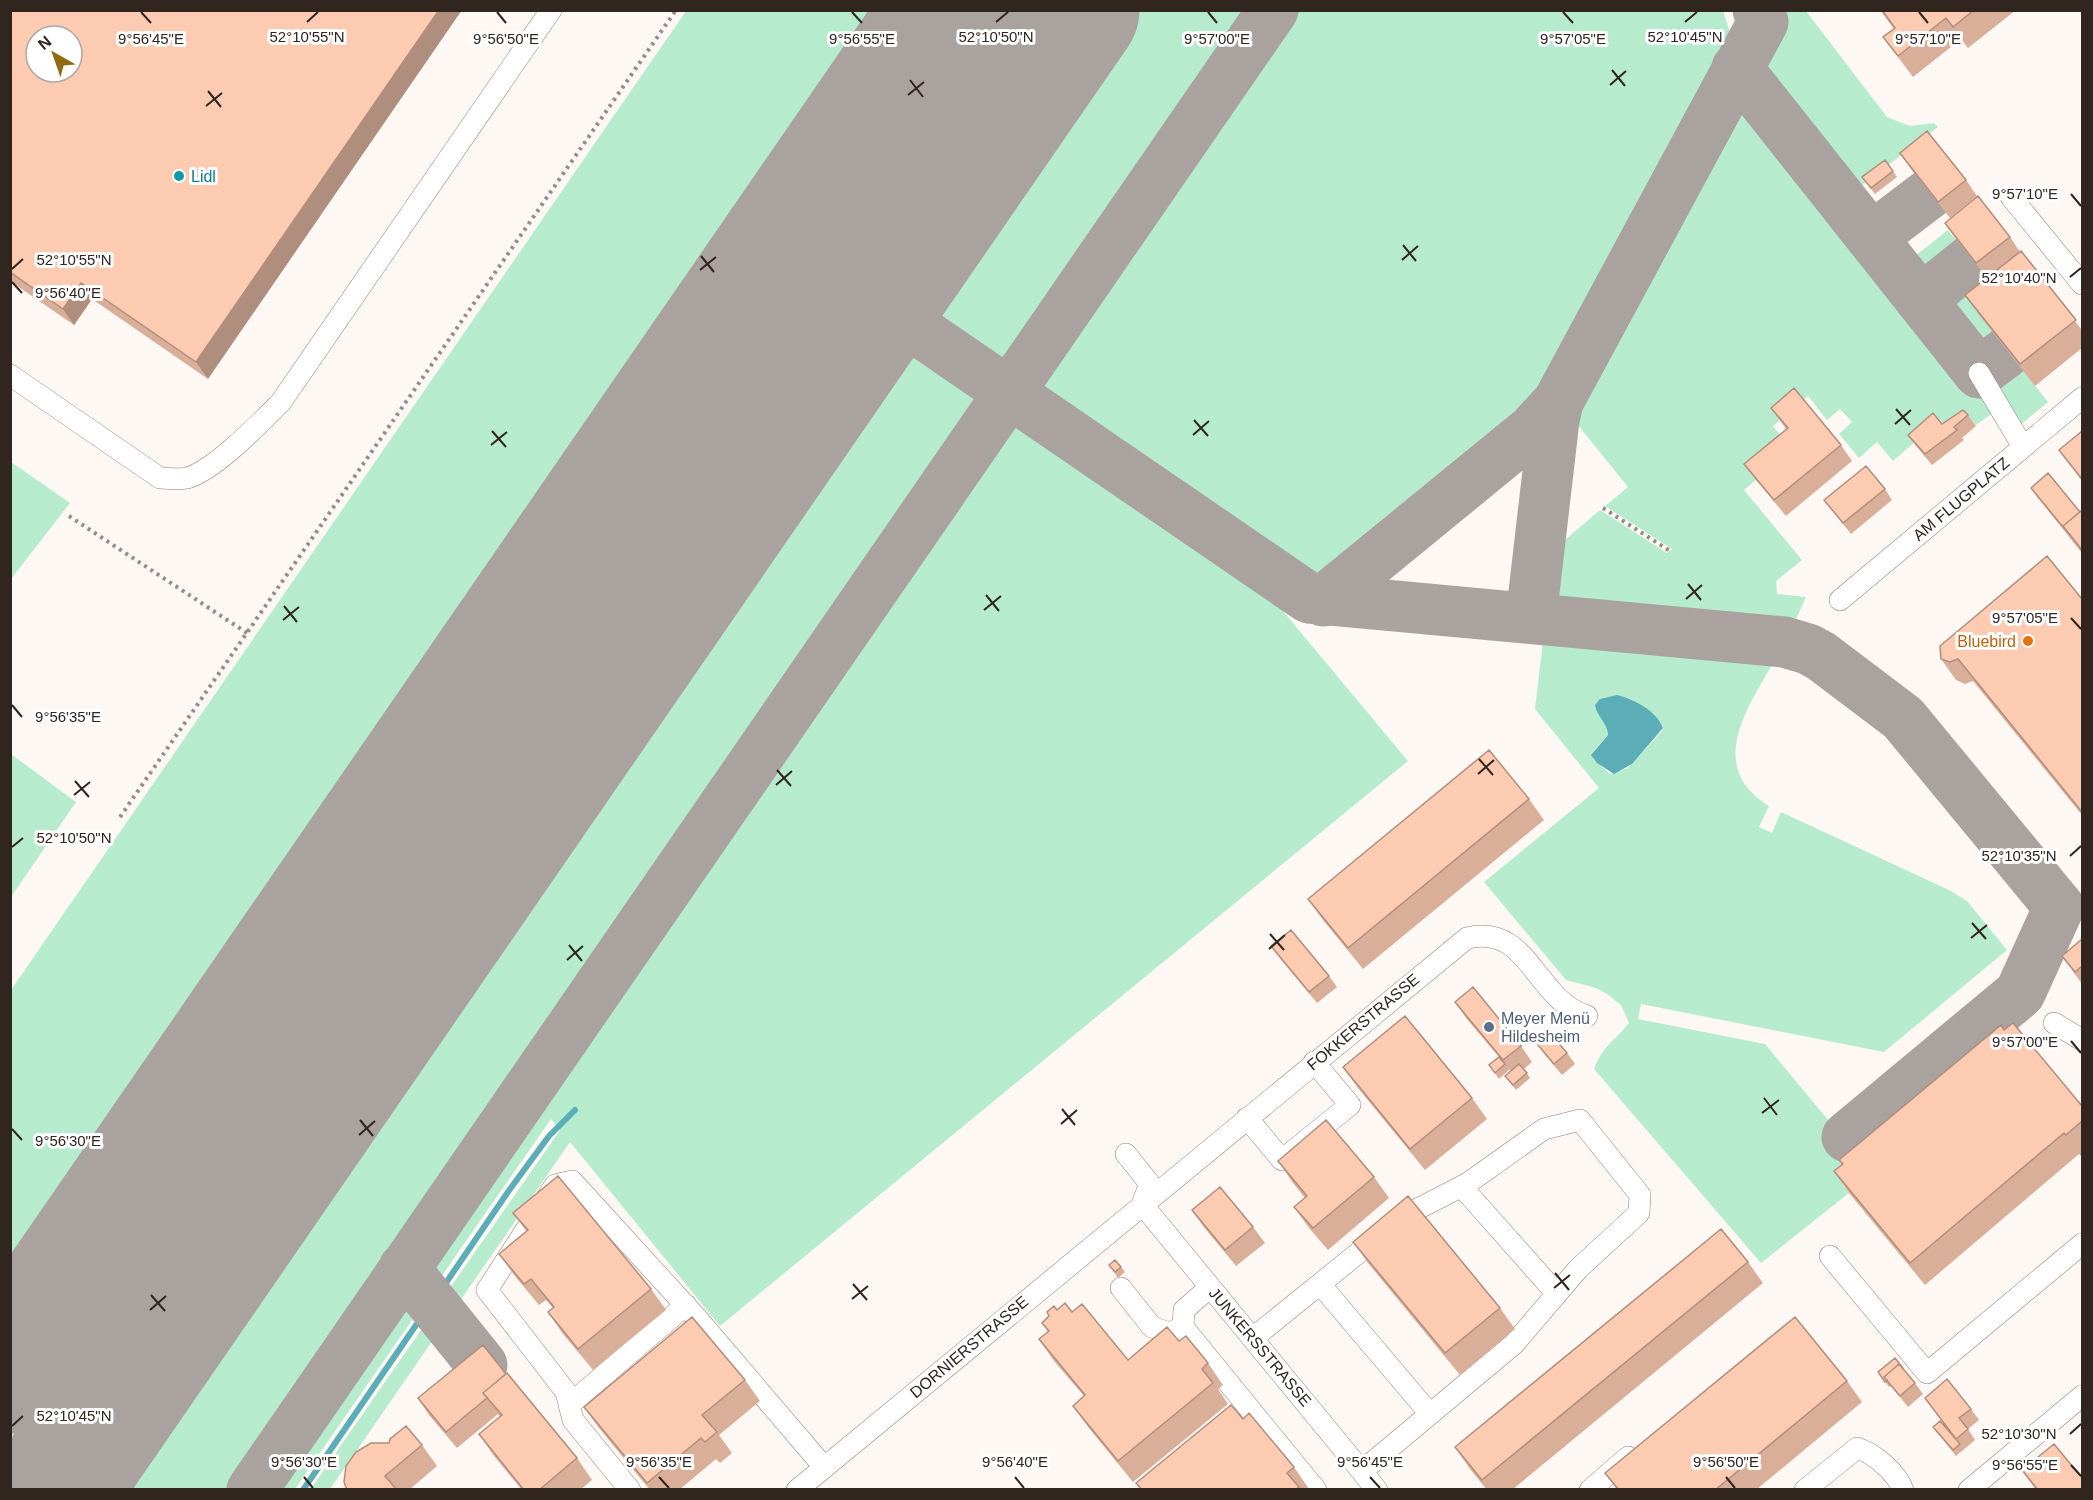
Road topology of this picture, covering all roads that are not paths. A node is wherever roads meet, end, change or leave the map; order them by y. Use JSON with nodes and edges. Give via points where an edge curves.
{"nodes":[{"id":1,"x":551,"y":10,"type":"edge"},
{"id":2,"x":2011,"y":197,"type":"dead end"},
{"id":3,"x":2082,"y":284,"type":"edge"},
{"id":4,"x":1979,"y":373,"type":"dead end"},
{"id":5,"x":10,"y":375,"type":"edge"},
{"id":6,"x":2082,"y":398,"type":"edge"},
{"id":7,"x":2023,"y":447,"type":"junction"},
{"id":8,"x":1840,"y":600,"type":"dead end"},
{"id":9,"x":1587,"y":1016,"type":"dead end"},
{"id":10,"x":2054,"y":1023,"type":"dead end"},
{"id":11,"x":2082,"y":1040,"type":"edge"},
{"id":12,"x":1314,"y":1062,"type":"junction"},
{"id":13,"x":1247,"y":1118,"type":"junction"},
{"id":14,"x":1126,"y":1154,"type":"dead end"},
{"id":15,"x":1462,"y":1186,"type":"junction"},
{"id":16,"x":1142,"y":1204,"type":"junction"},
{"id":17,"x":2082,"y":1244,"type":"edge"},
{"id":18,"x":1830,"y":1257,"type":"dead end"},
{"id":19,"x":1320,"y":1284,"type":"junction"},
{"id":20,"x":1210,"y":1287,"type":"junction"},
{"id":21,"x":1121,"y":1288,"type":"dead end"},
{"id":22,"x":1557,"y":1294,"type":"junction"},
{"id":23,"x":686,"y":1305,"type":"junction"},
{"id":24,"x":705,"y":1327,"type":"junction"},
{"id":25,"x":1183,"y":1327,"type":"junction"},
{"id":26,"x":1253,"y":1338,"type":"junction"},
{"id":27,"x":687,"y":1342,"type":"edge"},
{"id":28,"x":2082,"y":1396,"type":"edge"},
{"id":29,"x":569,"y":1405,"type":"junction"},
{"id":30,"x":1430,"y":1414,"type":"junction"},
{"id":31,"x":599,"y":1416,"type":"edge"},
{"id":32,"x":581,"y":1430,"type":"junction"},
{"id":33,"x":1644,"y":1445,"type":"edge"},
{"id":34,"x":824,"y":1467,"type":"junction"},
{"id":35,"x":1370,"y":1484,"type":"edge"},
{"id":36,"x":630,"y":1490,"type":"edge"},
{"id":37,"x":796,"y":1490,"type":"edge"},
{"id":38,"x":1316,"y":1490,"type":"edge"},
{"id":39,"x":1590,"y":1490,"type":"edge"},
{"id":40,"x":1805,"y":1490,"type":"edge"},
{"id":41,"x":1903,"y":1490,"type":"edge"},
{"id":42,"x":1969,"y":1490,"type":"edge"}],
"edges":[{"from":1,"to":5,"type":"street","via":[[281,402],[203,469],[189,477],[160,478]]},
{"from":2,"to":3,"type":"street"},
{"from":4,"to":7,"type":"street"},
{"from":6,"to":7,"type":"street","name":"AM FLUGPLATZ"},
{"from":7,"to":8,"type":"street","name":"AM FLUGPLATZ"},
{"from":9,"to":12,"type":"street","name":"FOKKERSTRASSE","via":[[1562,1003],[1507,942],[1495,935],[1481,934],[1461,941]]},
{"from":10,"to":11,"type":"street"},
{"from":12,"to":13,"type":"street","name":"FOKKERSTRASSE"},
{"from":12,"to":13,"type":"street","via":[[1350,1105],[1282,1160]]},
{"from":13,"to":16,"type":"street","name":"FOKKERSTRASSE"},
{"from":14,"to":16,"type":"street","via":[[1150,1184]]},
{"from":15,"to":19,"type":"street","via":[[1404,1216]]},
{"from":15,"to":22,"type":"street"},
{"from":15,"to":22,"type":"street","via":[[1544,1129],[1580,1120],[1640,1195],[1639,1213],[1578,1269]]},
{"from":16,"to":20,"type":"street","name":"JUNKERSSTRASSE"},
{"from":16,"to":34,"type":"street","name":"DORNIERSTRASSE"},
{"from":17,"to":18,"type":"street","via":[[1927,1373]]},
{"from":19,"to":26,"type":"street"},
{"from":19,"to":30,"type":"street"},
{"from":20,"to":25,"type":"street","via":[[1184,1310]]},
{"from":20,"to":26,"type":"street","name":"JUNKERSSTRASSE"},
{"from":21,"to":25,"type":"street","via":[[1152,1327],[1169,1333]]},
{"from":22,"to":30,"type":"street","via":[[1514,1344]]},
{"from":23,"to":24,"type":"street"},
{"from":23,"to":29,"type":"street"},
{"from":23,"to":29,"type":"street","via":[[572,1181],[555,1185],[487,1290],[566,1392]]},
{"from":24,"to":27,"type":"street"},
{"from":24,"to":34,"type":"street"},
{"from":25,"to":38,"type":"street"},
{"from":26,"to":35,"type":"street","name":"JUNKERSSTRASSE"},
{"from":28,"to":42,"type":"street"},
{"from":29,"to":32,"type":"street"},
{"from":30,"to":35,"type":"street"},
{"from":31,"to":32,"type":"street"},
{"from":32,"to":36,"type":"street"},
{"from":33,"to":39,"type":"street"},
{"from":34,"to":37,"type":"street","name":"DORNIERSTRASSE"},
{"from":40,"to":41,"type":"street","via":[[1857,1448],[1869,1453],[1891,1473]]}]}
